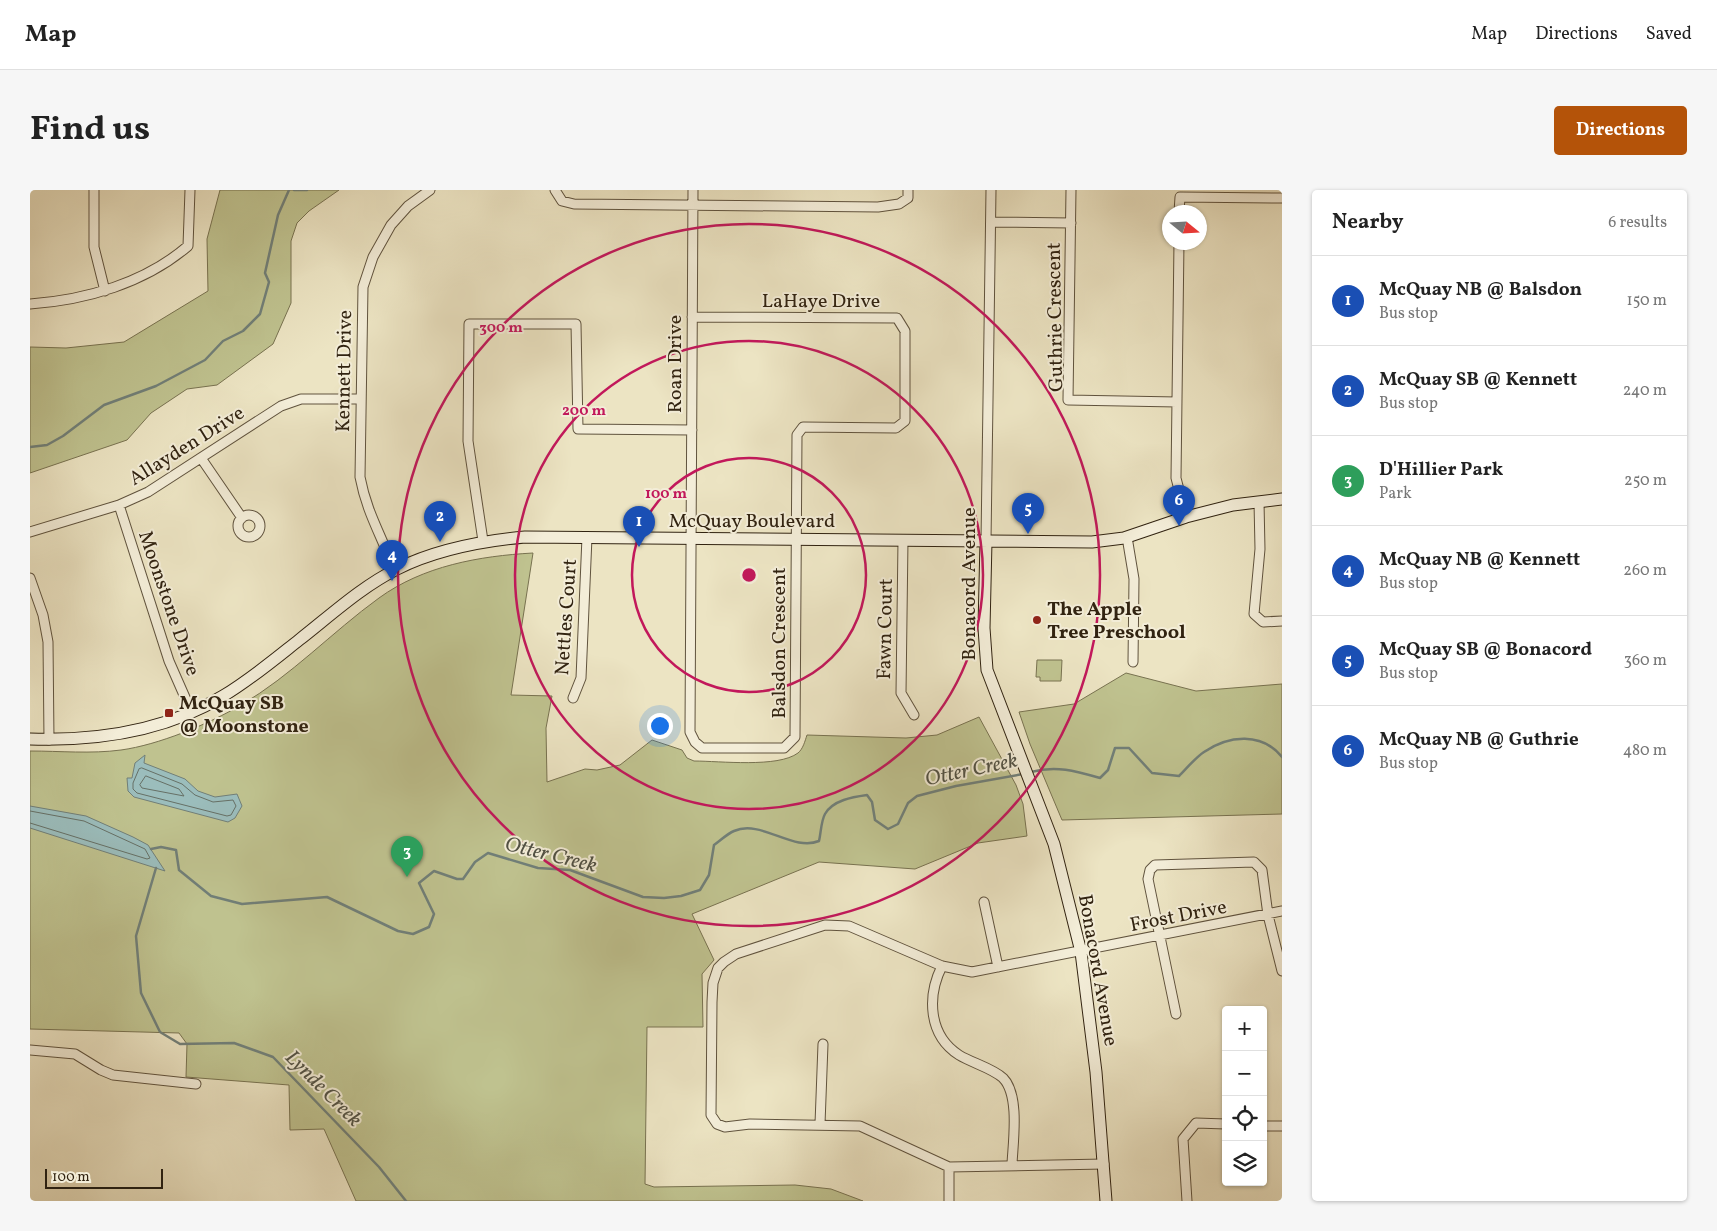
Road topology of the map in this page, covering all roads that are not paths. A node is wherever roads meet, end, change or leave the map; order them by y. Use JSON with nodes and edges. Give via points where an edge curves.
{"nodes":[{"id":1,"x":94,"y":190,"type":"edge"},
{"id":2,"x":190,"y":190,"type":"edge"},
{"id":3,"x":430,"y":190,"type":"edge"},
{"id":4,"x":555,"y":190,"type":"edge"},
{"id":5,"x":693,"y":190,"type":"edge"},
{"id":6,"x":908,"y":190,"type":"edge"},
{"id":7,"x":991,"y":190,"type":"edge"},
{"id":8,"x":1071,"y":190,"type":"edge"},
{"id":9,"x":1282,"y":198,"type":"edge"},
{"id":10,"x":693,"y":204,"type":"junction"},
{"id":11,"x":1180,"y":205,"type":"edge"},
{"id":12,"x":991,"y":222,"type":"junction"},
{"id":13,"x":1071,"y":223,"type":"junction"},
{"id":14,"x":1179,"y":250,"type":"edge"},
{"id":15,"x":105,"y":291,"type":"junction"},
{"id":16,"x":30,"y":304,"type":"edge"},
{"id":17,"x":692,"y":316,"type":"junction"},
{"id":18,"x":360,"y":399,"type":"junction"},
{"id":19,"x":1177,"y":402,"type":"junction"},
{"id":20,"x":692,"y":430,"type":"junction"},
{"id":21,"x":201,"y":458,"type":"junction"},
{"id":22,"x":1282,"y":499,"type":"edge"},
{"id":23,"x":1259,"y":502,"type":"junction"},
{"id":24,"x":119,"y":505,"type":"junction"},
{"id":25,"x":1186,"y":517,"type":"junction"},
{"id":26,"x":242,"y":518,"type":"dead end"},
{"id":27,"x":30,"y":532,"type":"edge"},
{"id":28,"x":1127,"y":537,"type":"junction"},
{"id":29,"x":587,"y":538,"type":"junction"},
{"id":30,"x":691,"y":538,"type":"junction"},
{"id":31,"x":796,"y":539,"type":"junction"},
{"id":32,"x":903,"y":540,"type":"junction"},
{"id":33,"x":483,"y":541,"type":"junction"},
{"id":34,"x":986,"y":541,"type":"junction"},
{"id":35,"x":394,"y":570,"type":"junction"},
{"id":36,"x":30,"y":578,"type":"edge"},
{"id":37,"x":1282,"y":621,"type":"edge"},
{"id":38,"x":1133,"y":662,"type":"dead end"},
{"id":39,"x":573,"y":698,"type":"dead end"},
{"id":40,"x":191,"y":711,"type":"junction"},
{"id":41,"x":914,"y":715,"type":"dead end"},
{"id":42,"x":30,"y":739,"type":"edge"},
{"id":43,"x":49,"y":740,"type":"junction"},
{"id":44,"x":984,"y":902,"type":"dead end"},
{"id":45,"x":1282,"y":911,"type":"edge"},
{"id":46,"x":1268,"y":915,"type":"junction"},
{"id":47,"x":1159,"y":936,"type":"junction"},
{"id":48,"x":1081,"y":952,"type":"junction"},
{"id":49,"x":942,"y":966,"type":"junction"},
{"id":50,"x":998,"y":967,"type":"junction"},
{"id":51,"x":1282,"y":970,"type":"edge"},
{"id":52,"x":1176,"y":1014,"type":"dead end"},
{"id":53,"x":823,"y":1044,"type":"dead end"},
{"id":54,"x":30,"y":1050,"type":"edge"},
{"id":55,"x":196,"y":1084,"type":"dead end"},
{"id":56,"x":820,"y":1124,"type":"junction"},
{"id":57,"x":1222,"y":1124,"type":"edge"},
{"id":58,"x":1267,"y":1126,"type":"edge"},
{"id":59,"x":1282,"y":1126,"type":"edge"},
{"id":60,"x":1012,"y":1164,"type":"junction"},
{"id":61,"x":1104,"y":1164,"type":"junction"},
{"id":62,"x":949,"y":1167,"type":"junction"},
{"id":63,"x":949,"y":1201,"type":"edge"},
{"id":64,"x":1106,"y":1201,"type":"edge"},
{"id":65,"x":1187,"y":1201,"type":"edge"}],
"edges":[{"from":1,"to":15,"type":"street","via":[[94,247]]},
{"from":2,"to":15,"type":"street","via":[[188,246],[170,262]]},
{"from":3,"to":18,"type":"street","name":"Kennett Drive","via":[[408,206],[391,226],[367,271],[361,306]]},
{"from":4,"to":10,"type":"street","via":[[562,201],[574,204]]},
{"from":5,"to":10,"type":"street","name":"Roan Drive"},
{"from":6,"to":10,"type":"street","via":[[908,198],[899,204],[878,207]]},
{"from":7,"to":12,"type":"street","name":"Bonacord Avenue"},
{"from":8,"to":13,"type":"street","name":"Guthrie Crescent"},
{"from":9,"to":11,"type":"street","via":[[1180,197]]},
{"from":10,"to":17,"type":"street","name":"Roan Drive"},
{"from":12,"to":13,"type":"street"},
{"from":12,"to":34,"type":"street","name":"Bonacord Avenue"},
{"from":13,"to":19,"type":"street","name":"Guthrie Crescent","via":[[1068,400]]},
{"from":14,"to":19,"type":"street"},
{"from":15,"to":16,"type":"street","via":[[59,302]]},
{"from":17,"to":20,"type":"street","name":"Roan Drive"},
{"from":17,"to":31,"type":"street","name":"LaHaye Drive","via":[[897,318],[905,331],[904,421],[896,428],[802,427],[798,435]]},
{"from":18,"to":21,"type":"street","name":"Allayden Drive","via":[[301,399],[281,406]]},
{"from":18,"to":35,"type":"street","name":"Kennett Drive","via":[[360,476],[370,515]]},
{"from":19,"to":25,"type":"street","via":[[1176,478]]},
{"from":20,"to":30,"type":"street","name":"Roan Drive"},
{"from":20,"to":33,"type":"street","via":[[578,429],[576,324],[469,324],[468,441]]},
{"from":21,"to":24,"type":"street","name":"Allayden Drive","via":[[148,492]]},
{"from":21,"to":26,"type":"street"},
{"from":22,"to":23,"type":"street","name":"McQuay Boulevard"},
{"from":23,"to":25,"type":"street","name":"McQuay Boulevard"},
{"from":23,"to":37,"type":"street","via":[[1260,549],[1254,614],[1262,622]]},
{"from":24,"to":27,"type":"street","name":"Allayden Drive"},
{"from":24,"to":40,"type":"street","name":"Moonstone Drive","via":[[169,661]]},
{"from":25,"to":28,"type":"street","name":"McQuay Boulevard"},
{"from":28,"to":34,"type":"street","name":"McQuay Boulevard","via":[[1092,542]]},
{"from":28,"to":38,"type":"street","via":[[1134,579]]},
{"from":29,"to":30,"type":"street","name":"McQuay Boulevard"},
{"from":29,"to":33,"type":"street","name":"McQuay Boulevard","via":[[525,536]]},
{"from":29,"to":39,"type":"street","name":"Nettles Court","via":[[581,678]]},
{"from":30,"to":31,"type":"street","name":"McQuay Boulevard"},
{"from":30,"to":31,"type":"street","name":"Balsdon Crescent","via":[[690,732],[702,748],[784,748],[795,737]]},
{"from":31,"to":32,"type":"street","name":"McQuay Boulevard"},
{"from":32,"to":34,"type":"street","name":"McQuay Boulevard"},
{"from":32,"to":41,"type":"street","name":"Fawn Court","via":[[901,694]]},
{"from":33,"to":35,"type":"street","name":"McQuay Boulevard","via":[[437,553]]},
{"from":34,"to":48,"type":"street","name":"Bonacord Avenue","via":[[984,628],[988,670],[1054,844]]},
{"from":35,"to":40,"type":"street","name":"McQuay Boulevard","via":[[359,592],[259,672],[222,697]]},
{"from":36,"to":43,"type":"street","via":[[48,642]]},
{"from":40,"to":43,"type":"street","name":"McQuay Boulevard","via":[[148,728],[92,738]]},
{"from":42,"to":43,"type":"street","name":"McQuay Boulevard"},
{"from":44,"to":50,"type":"street"},
{"from":45,"to":46,"type":"street","name":"Frost Drive"},
{"from":46,"to":47,"type":"street","name":"Frost Drive"},
{"from":46,"to":47,"type":"street","via":[[1262,870],[1254,862],[1155,865],[1148,879]]},
{"from":46,"to":51,"type":"street"},
{"from":47,"to":48,"type":"street","name":"Frost Drive"},
{"from":47,"to":52,"type":"street"},
{"from":48,"to":50,"type":"street","name":"Frost Drive"},
{"from":48,"to":61,"type":"street","name":"Bonacord Avenue"},
{"from":49,"to":50,"type":"street","name":"Frost Drive","via":[[972,972]]},
{"from":49,"to":56,"type":"street","name":"Frost Drive","via":[[849,926],[825,925],[736,954],[718,968],[712,1002],[712,1115],[717,1124],[725,1127]]},
{"from":49,"to":60,"type":"street","via":[[932,1000],[933,1020],[945,1042],[957,1054],[1003,1078],[1011,1092],[1014,1111]]},
{"from":53,"to":56,"type":"street"},
{"from":54,"to":55,"type":"street","via":[[75,1054],[113,1075]]},
{"from":56,"to":62,"type":"street","via":[[860,1126]]},
{"from":57,"to":65,"type":"street","via":[[1196,1123],[1183,1139]]},
{"from":58,"to":59,"type":"street"},
{"from":60,"to":61,"type":"street"},
{"from":60,"to":62,"type":"street"},
{"from":61,"to":64,"type":"street","name":"Bonacord Avenue"},
{"from":62,"to":63,"type":"street"}]}
